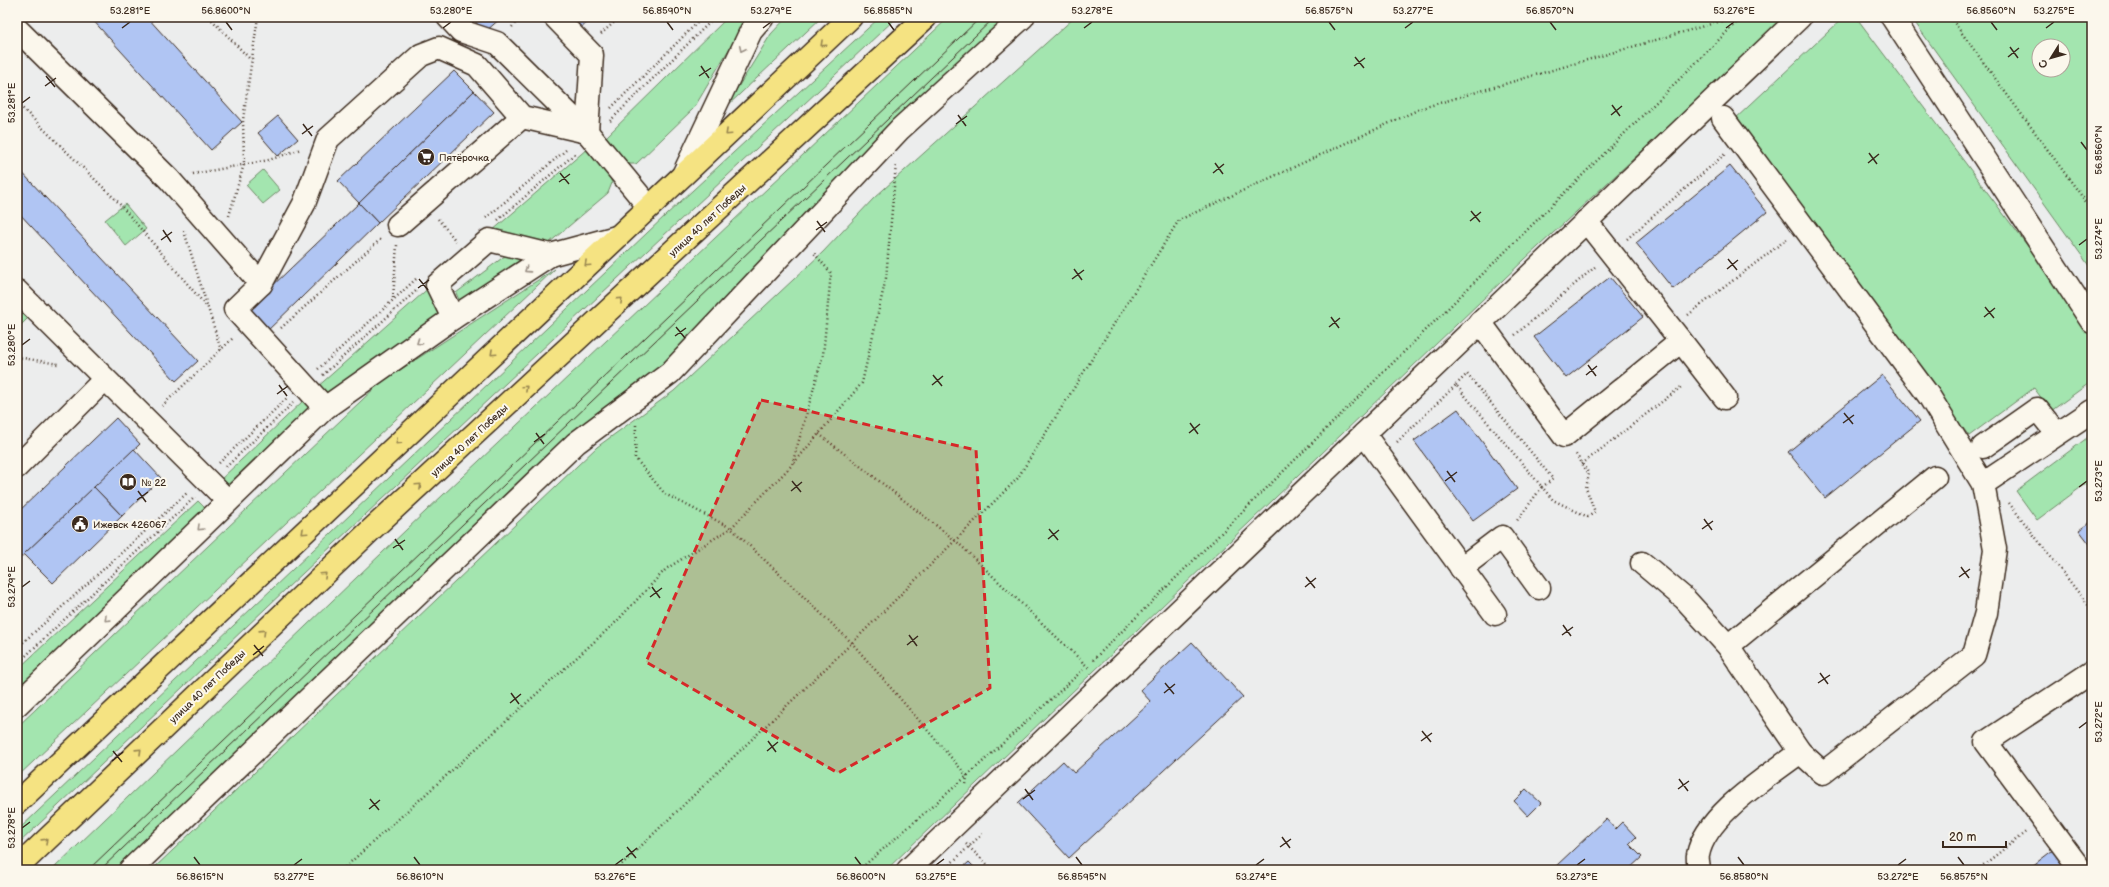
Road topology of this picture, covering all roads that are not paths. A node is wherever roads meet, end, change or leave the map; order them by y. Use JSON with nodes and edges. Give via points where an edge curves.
{"nodes":[{"id":1,"x":448,"y":17,"type":"edge"},
{"id":2,"x":555,"y":17,"type":"edge"},
{"id":3,"x":763,"y":17,"type":"edge"},
{"id":4,"x":851,"y":17,"type":"edge"},
{"id":5,"x":926,"y":17,"type":"edge"},
{"id":6,"x":1023,"y":17,"type":"edge"},
{"id":7,"x":1800,"y":17,"type":"edge"},
{"id":8,"x":1892,"y":17,"type":"edge"},
{"id":9,"x":17,"y":29,"type":"edge"},
{"id":10,"x":522,"y":117,"type":"junction"},
{"id":11,"x":1723,"y":118,"type":"dead end"},
{"id":12,"x":590,"y":135,"type":"junction"},
{"id":13,"x":683,"y":175,"type":"junction"},
{"id":14,"x":649,"y":207,"type":"junction"},
{"id":15,"x":1586,"y":221,"type":"junction"},
{"id":16,"x":392,"y":230,"type":"road end"},
{"id":17,"x":616,"y":237,"type":"junction"},
{"id":18,"x":550,"y":255,"type":"junction"},
{"id":19,"x":261,"y":284,"type":"junction"},
{"id":20,"x":17,"y":291,"type":"edge"},
{"id":21,"x":453,"y":318,"type":"junction"},
{"id":22,"x":1480,"y":322,"type":"junction"},
{"id":23,"x":2092,"y":322,"type":"edge"},
{"id":24,"x":1681,"y":341,"type":"junction"},
{"id":25,"x":105,"y":379,"type":"junction"},
{"id":26,"x":1725,"y":398,"type":"dead end"},
{"id":27,"x":325,"y":408,"type":"junction"},
{"id":28,"x":2092,"y":411,"type":"edge"},
{"id":29,"x":1364,"y":434,"type":"junction"},
{"id":30,"x":2057,"y":434,"type":"junction"},
{"id":31,"x":1983,"y":447,"type":"dead end"},
{"id":32,"x":17,"y":467,"type":"edge"},
{"id":33,"x":1935,"y":477,"type":"dead end"},
{"id":34,"x":1987,"y":482,"type":"junction"},
{"id":35,"x":228,"y":501,"type":"junction"},
{"id":36,"x":1642,"y":563,"type":"dead end"},
{"id":37,"x":1461,"y":568,"type":"junction"},
{"id":38,"x":1539,"y":588,"type":"dead end"},
{"id":39,"x":1495,"y":614,"type":"dead end"},
{"id":40,"x":1728,"y":646,"type":"junction"},
{"id":41,"x":2092,"y":672,"type":"edge"},
{"id":42,"x":17,"y":705,"type":"edge"},
{"id":43,"x":1800,"y":752,"type":"junction"},
{"id":44,"x":17,"y":803,"type":"edge"},
{"id":45,"x":17,"y":868,"type":"edge"},
{"id":46,"x":130,"y":870,"type":"edge"},
{"id":47,"x":908,"y":870,"type":"edge"},
{"id":48,"x":1699,"y":870,"type":"edge"},
{"id":49,"x":2081,"y":870,"type":"edge"}],
"edges":[{"from":1,"to":12,"type":"street","via":[[461,31],[496,43]]},
{"from":2,"to":12,"type":"street","via":[[592,55]]},
{"from":3,"to":13,"type":"street","one_way":true,"via":[[751,31]]},
{"from":4,"to":13,"type":"main road","one_way":true},
{"from":45,"to":5,"type":"main road","name":"улица 40 лет Победы","one_way":true,"via":[[361,540]]},
{"from":6,"to":46,"type":"street","via":[[900,129],[670,374],[576,443]]},
{"from":7,"to":15,"type":"street"},
{"from":8,"to":23,"type":"street"},
{"from":9,"to":19,"type":"street","via":[[169,179]]},
{"from":10,"to":12,"type":"street"},
{"from":10,"to":16,"type":"street"},
{"from":10,"to":19,"type":"street","via":[[477,65],[440,48],[421,55],[328,139],[304,204]]},
{"from":11,"to":34,"type":"street","via":[[1929,396]]},
{"from":12,"to":14,"type":"street"},
{"from":13,"to":14,"type":"main road"},
{"from":14,"to":17,"type":"main road"},
{"from":15,"to":22,"type":"street"},
{"from":15,"to":24,"type":"street"},
{"from":17,"to":18,"type":"street"},
{"from":17,"to":44,"type":"main road","one_way":true},
{"from":18,"to":21,"type":"street","one_way":true},
{"from":18,"to":21,"type":"street","via":[[489,240],[437,285]]},
{"from":19,"to":27,"type":"street","via":[[235,309]]},
{"from":20,"to":25,"type":"street"},
{"from":21,"to":27,"type":"street","one_way":true},
{"from":22,"to":24,"type":"street","via":[[1564,436]]},
{"from":22,"to":29,"type":"street"},
{"from":24,"to":26,"type":"street"},
{"from":25,"to":32,"type":"street"},
{"from":25,"to":35,"type":"street"},
{"from":27,"to":35,"type":"street"},
{"from":28,"to":30,"type":"street"},
{"from":29,"to":37,"type":"street"},
{"from":29,"to":47,"type":"street"},
{"from":30,"to":31,"type":"street","via":[[2037,409]]},
{"from":30,"to":34,"type":"street"},
{"from":33,"to":40,"type":"street"},
{"from":34,"to":43,"type":"street","via":[[1995,549],[1986,613],[1974,655],[1823,773]]},
{"from":35,"to":42,"type":"street","one_way":true},
{"from":36,"to":40,"type":"street","via":[[1686,599]]},
{"from":37,"to":38,"type":"street","via":[[1502,537]]},
{"from":37,"to":39,"type":"street"},
{"from":40,"to":43,"type":"street"},
{"from":41,"to":49,"type":"street","via":[[1986,742]]},
{"from":43,"to":48,"type":"street","via":[[1731,806],[1707,832],[1697,856]]}]}
